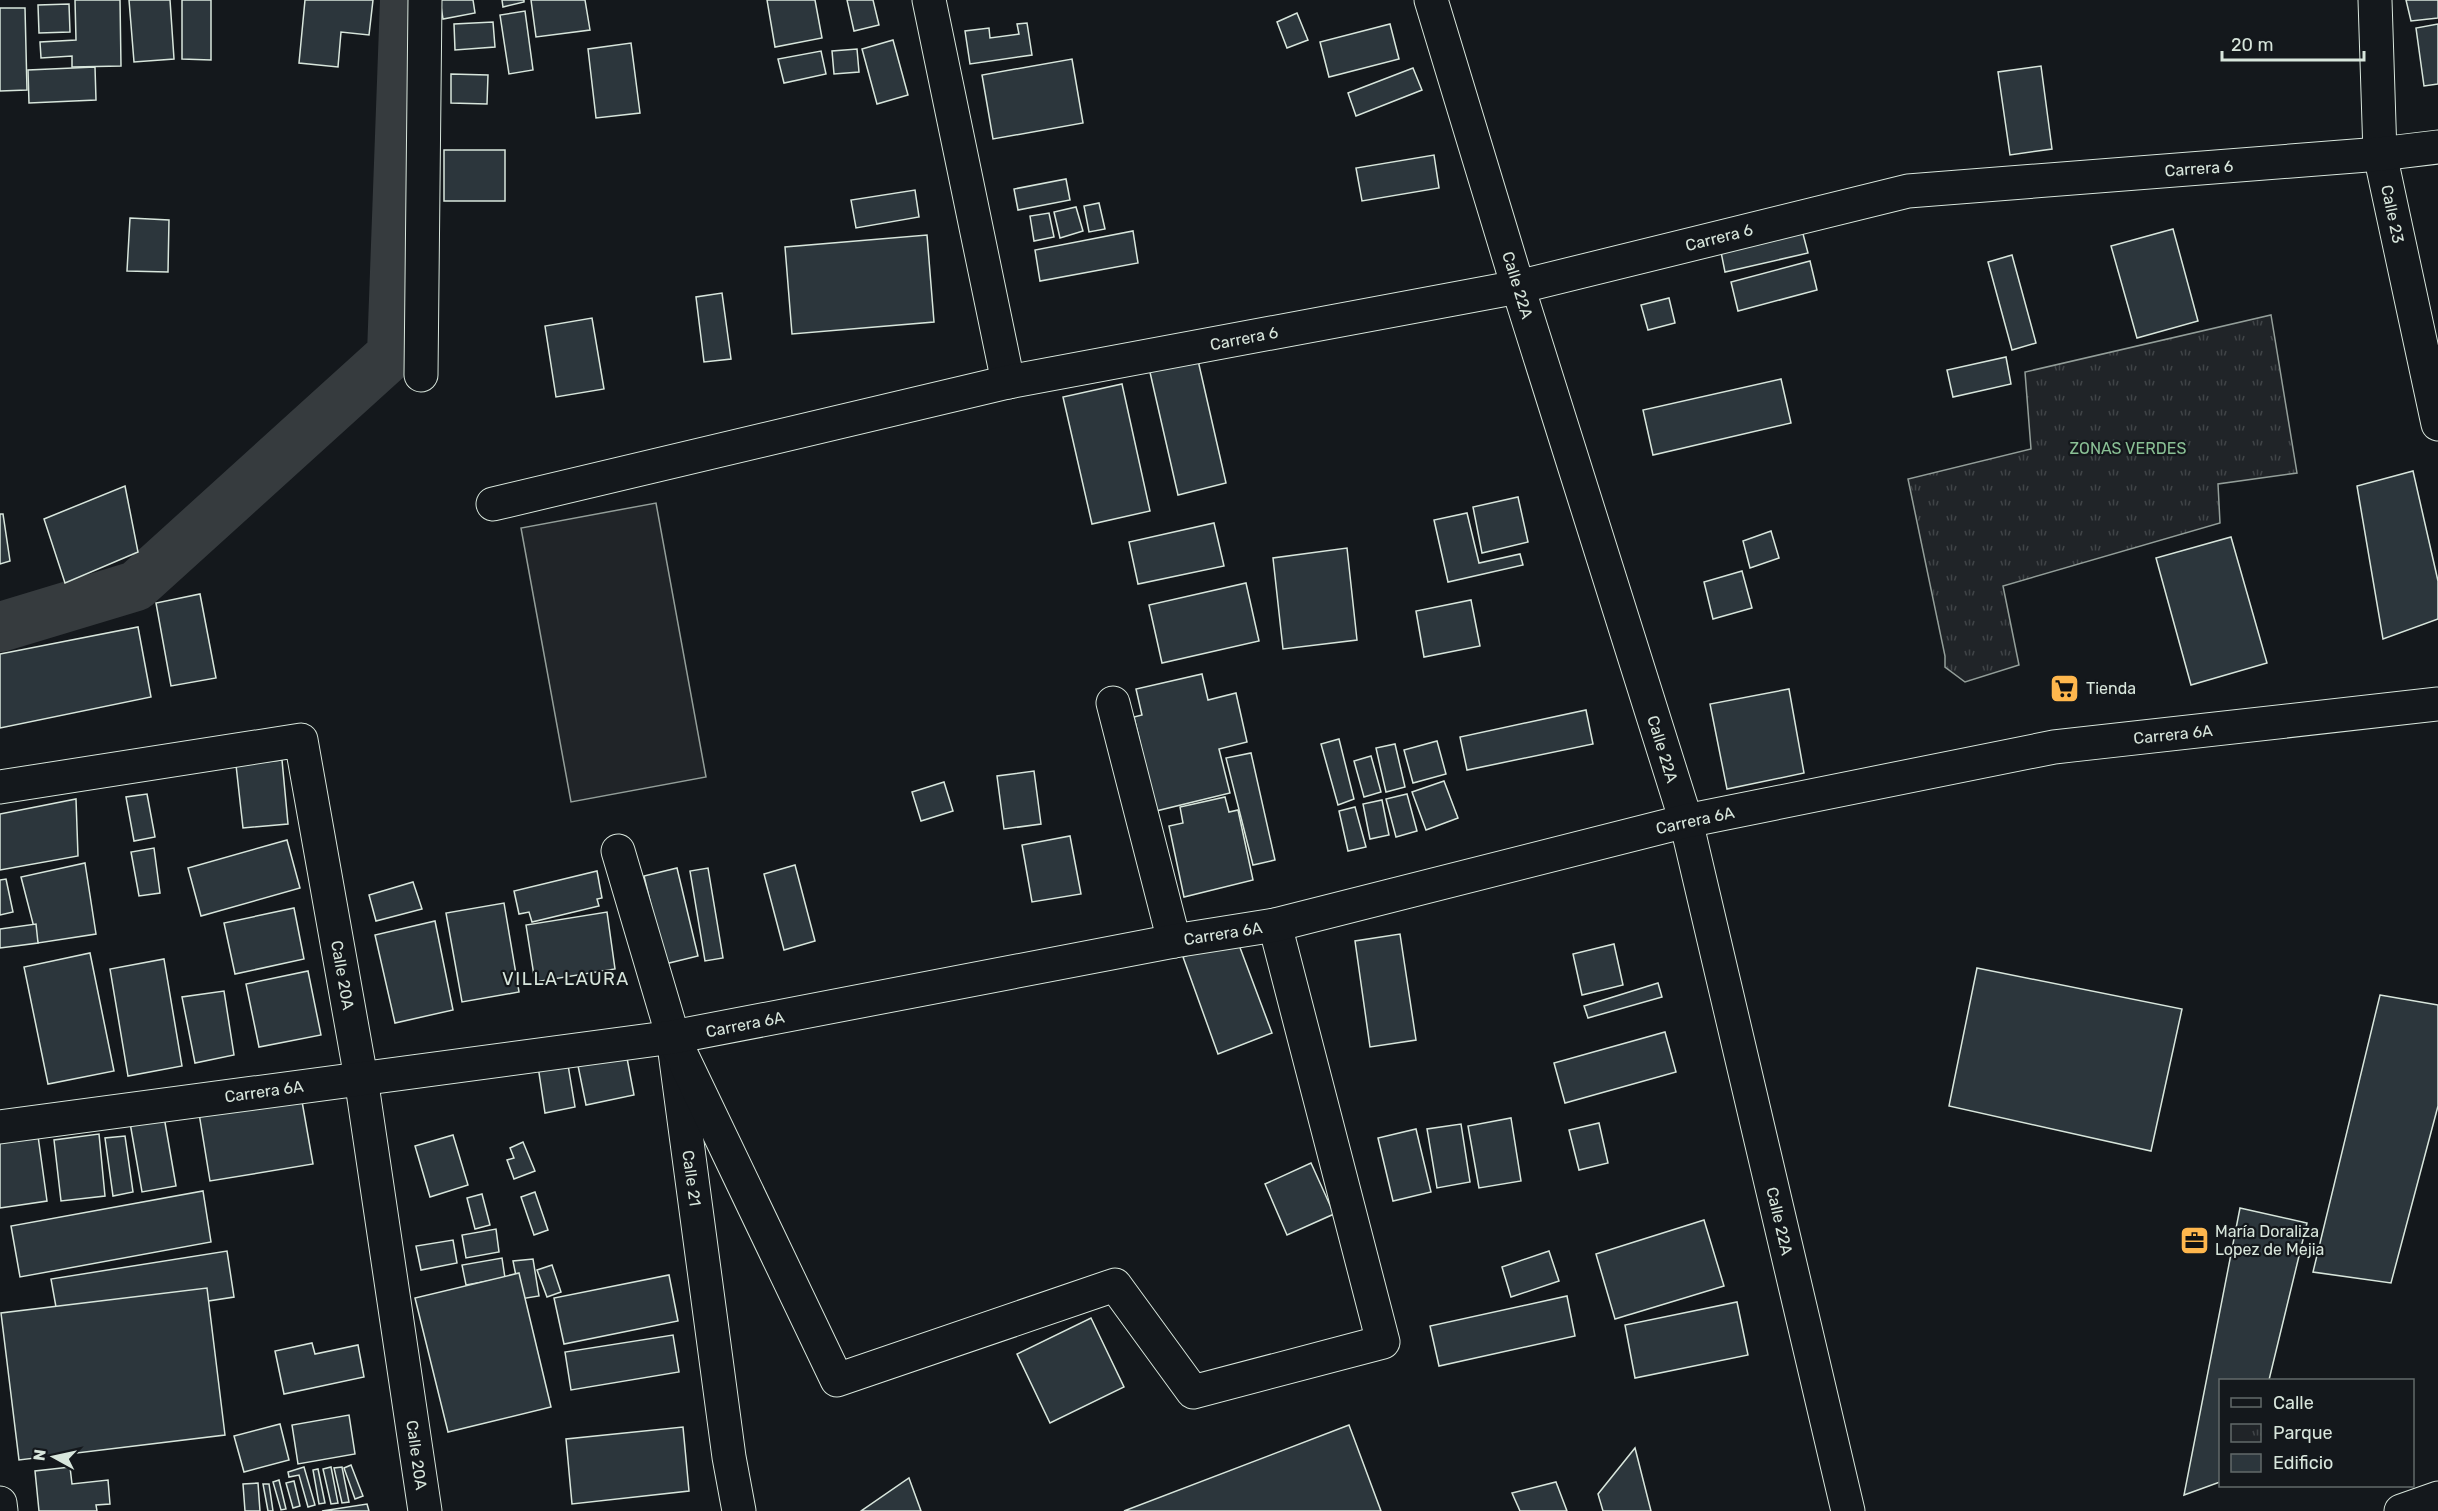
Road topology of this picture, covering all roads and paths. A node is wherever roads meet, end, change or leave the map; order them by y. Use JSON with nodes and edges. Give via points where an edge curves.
{"nodes":[{"id":1,"x":425,"y":0,"type":"edge"},
{"id":2,"x":928,"y":0,"type":"edge"},
{"id":3,"x":1431,"y":0,"type":"edge"},
{"id":4,"x":2375,"y":0,"type":"edge"},
{"id":5,"x":2438,"y":147,"type":"edge"},
{"id":6,"x":2380,"y":154,"type":"junction"},
{"id":7,"x":1518,"y":287,"type":"junction"},
{"id":8,"x":421,"y":375,"type":"dead end"},
{"id":9,"x":1008,"y":382,"type":"junction"},
{"id":10,"x":2438,"y":424,"type":"edge"},
{"id":11,"x":493,"y":504,"type":"dead end"},
{"id":12,"x":1113,"y":703,"type":"dead end"},
{"id":13,"x":2438,"y":704,"type":"edge"},
{"id":14,"x":0,"y":787,"type":"edge"},
{"id":15,"x":1686,"y":822,"type":"junction"},
{"id":16,"x":618,"y":851,"type":"dead end"},
{"id":17,"x":1275,"y":925,"type":"junction"},
{"id":18,"x":1174,"y":941,"type":"junction"},
{"id":19,"x":673,"y":1038,"type":"junction"},
{"id":20,"x":361,"y":1078,"type":"junction"},
{"id":21,"x":0,"y":1126,"type":"edge"},
{"id":22,"x":2438,"y":1498,"type":"edge"},
{"id":23,"x":0,"y":1503,"type":"edge"},
{"id":24,"x":1,"y":1511,"type":"edge"},
{"id":25,"x":425,"y":1511,"type":"edge"},
{"id":26,"x":739,"y":1511,"type":"edge"},
{"id":27,"x":1848,"y":1511,"type":"edge"},
{"id":28,"x":2402,"y":1511,"type":"edge"}],
"edges":[{"from":1,"to":8,"type":"street"},
{"from":2,"to":9,"type":"street"},
{"from":3,"to":7,"type":"street","name":"Calle 22A"},
{"from":4,"to":6,"type":"street","name":"Calle 23"},
{"from":5,"to":6,"type":"street","name":"Carrera 6"},
{"from":6,"to":7,"type":"street","name":"Carrera 6","via":[[1908,191]]},
{"from":6,"to":10,"type":"street","name":"Calle 23"},
{"from":7,"to":9,"type":"street","name":"Carrera 6"},
{"from":7,"to":15,"type":"street","name":"Calle 22A"},
{"from":9,"to":11,"type":"street","name":"Carrera 6"},
{"from":12,"to":18,"type":"street"},
{"from":13,"to":15,"type":"street","name":"Carrera 6A","via":[[2054,747]]},
{"from":14,"to":20,"type":"street","name":"Calle 20A","via":[[301,740]]},
{"from":15,"to":17,"type":"street","name":"Carrera 6A"},
{"from":15,"to":27,"type":"street","name":"Calle 22A"},
{"from":16,"to":19,"type":"street","name":"Calle 21"},
{"from":17,"to":18,"type":"street","name":"Carrera 6A"},
{"from":17,"to":19,"type":"street","via":[[1383,1342],[1193,1392],[1114,1285],[837,1380]]},
{"from":18,"to":19,"type":"street","name":"Carrera 6A"},
{"from":19,"to":20,"type":"street","name":"Carrera 6A"},
{"from":19,"to":26,"type":"street","name":"Calle 21"},
{"from":20,"to":21,"type":"street","name":"Carrera 6A"},
{"from":20,"to":25,"type":"street","name":"Calle 20A"},
{"from":22,"to":28,"type":"street"},
{"from":23,"to":24,"type":"street"}]}
